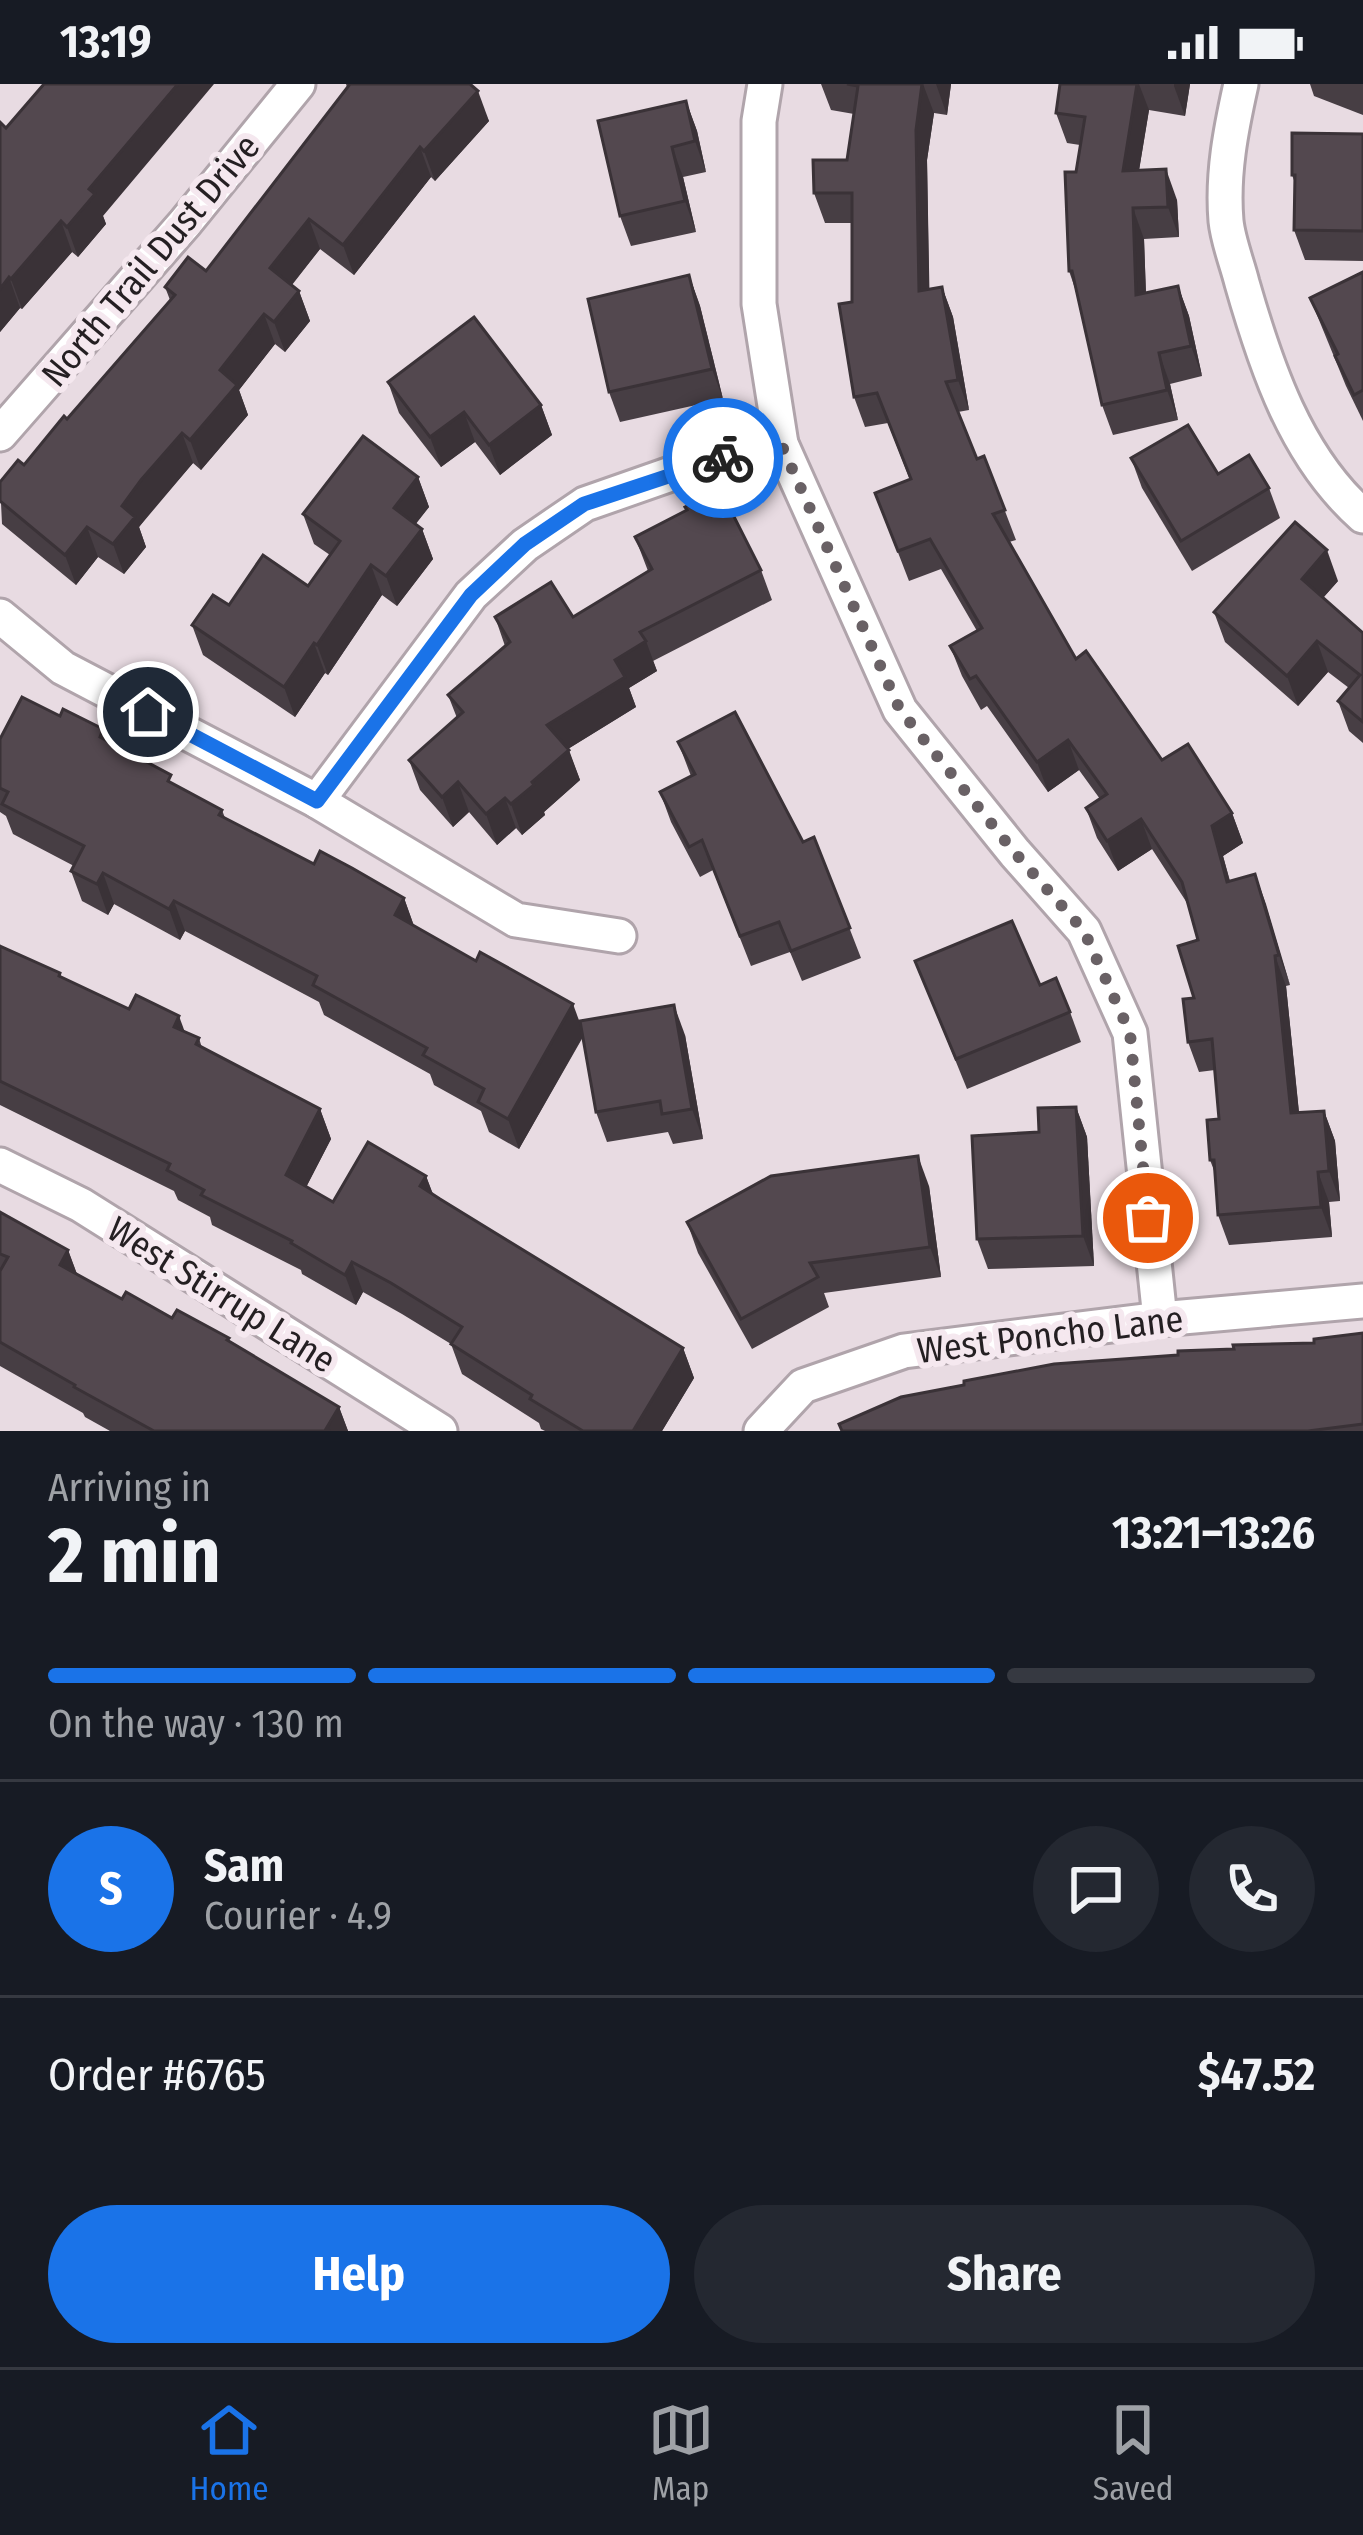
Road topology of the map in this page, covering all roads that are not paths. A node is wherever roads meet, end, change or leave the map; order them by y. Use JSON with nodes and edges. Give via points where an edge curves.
{"nodes":[{"id":1,"x":298,"y":84,"type":"edge"},
{"id":2,"x":765,"y":84,"type":"edge"},
{"id":3,"x":1241,"y":84,"type":"edge"},
{"id":4,"x":0,"y":434,"type":"edge"},
{"id":5,"x":781,"y":444,"type":"junction"},
{"id":6,"x":1363,"y":516,"type":"edge"},
{"id":7,"x":0,"y":616,"type":"edge"},
{"id":8,"x":317,"y":801,"type":"junction"},
{"id":9,"x":619,"y":936,"type":"dead end"},
{"id":10,"x":0,"y":1165,"type":"edge"},
{"id":11,"x":1363,"y":1301,"type":"edge"},
{"id":12,"x":1160,"y":1319,"type":"junction"},
{"id":13,"x":440,"y":1431,"type":"edge"},
{"id":14,"x":761,"y":1431,"type":"edge"}],
"edges":[{"from":1,"to":4,"type":"street","name":"North Trail Dust Drive"},
{"from":2,"to":5,"type":"street","via":[[759,304]]},
{"from":3,"to":6,"type":"street","via":[[1227,149],[1226,224],[1248,302],[1296,433]]},
{"from":5,"to":8,"type":"street","via":[[584,504],[525,544],[471,595]]},
{"from":5,"to":12,"type":"street","via":[[900,710],[1084,931],[1130,1033]]},
{"from":7,"to":8,"type":"street","via":[[63,668]]},
{"from":8,"to":9,"type":"street","via":[[516,920]]},
{"from":10,"to":13,"type":"street","name":"West Stirrup Lane","via":[[80,1205]]},
{"from":11,"to":12,"type":"street","name":"West Poncho Lane"},
{"from":12,"to":14,"type":"street","name":"West Poncho Lane","via":[[904,1351],[803,1386]]}]}
